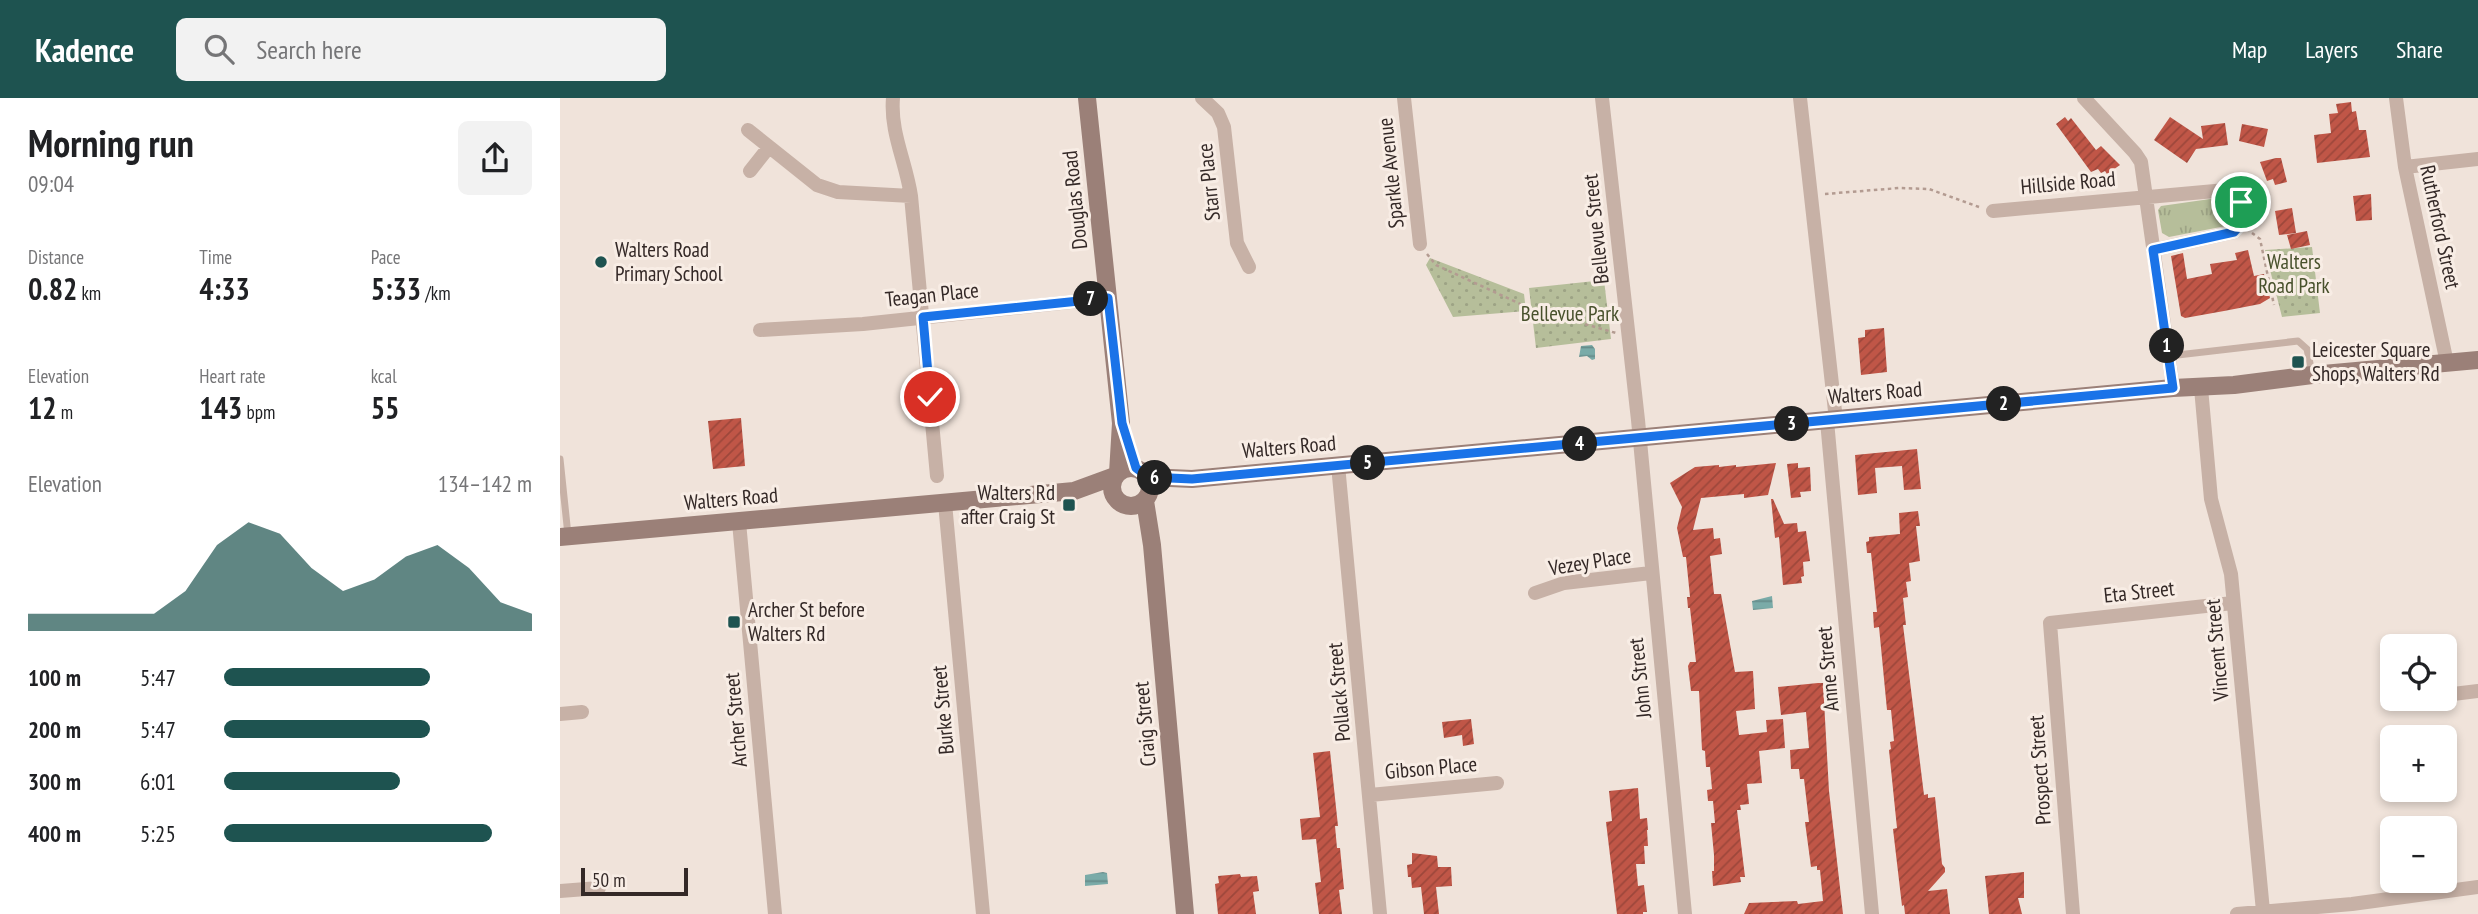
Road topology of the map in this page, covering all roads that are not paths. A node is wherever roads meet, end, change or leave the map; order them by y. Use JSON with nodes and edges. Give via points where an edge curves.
{"nodes":[{"id":1,"x":893,"y":98,"type":"edge"},
{"id":2,"x":1087,"y":98,"type":"edge"},
{"id":3,"x":1202,"y":98,"type":"edge"},
{"id":4,"x":1404,"y":98,"type":"edge"},
{"id":5,"x":1602,"y":98,"type":"edge"},
{"id":6,"x":1800,"y":98,"type":"edge"},
{"id":7,"x":2084,"y":98,"type":"edge"},
{"id":8,"x":2396,"y":98,"type":"edge"},
{"id":9,"x":748,"y":130,"type":"dead end"},
{"id":10,"x":769,"y":147,"type":"junction"},
{"id":11,"x":2478,"y":159,"type":"edge"},
{"id":12,"x":2406,"y":167,"type":"junction"},
{"id":13,"x":750,"y":171,"type":"dead end"},
{"id":14,"x":911,"y":196,"type":"junction"},
{"id":15,"x":2146,"y":197,"type":"junction"},
{"id":16,"x":1993,"y":211,"type":"road end"},
{"id":17,"x":1420,"y":244,"type":"road end"},
{"id":18,"x":2153,"y":250,"type":"junction"},
{"id":19,"x":1249,"y":267,"type":"dead end"},
{"id":20,"x":1108,"y":298,"type":"junction"},
{"id":21,"x":923,"y":317,"type":"junction"},
{"id":22,"x":760,"y":330,"type":"dead end"},
{"id":23,"x":2168,"y":356,"type":"junction"},
{"id":24,"x":2478,"y":360,"type":"edge"},
{"id":25,"x":2447,"y":363,"type":"junction"},
{"id":26,"x":2312,"y":375,"type":"junction"},
{"id":27,"x":2173,"y":388,"type":"junction"},
{"id":28,"x":2201,"y":388,"type":"junction"},
{"id":29,"x":1831,"y":420,"type":"junction"},
{"id":30,"x":1122,"y":423,"type":"junction"},
{"id":31,"x":1640,"y":439,"type":"junction"},
{"id":32,"x":560,"y":459,"type":"edge"},
{"id":33,"x":1338,"y":466,"type":"junction"},
{"id":34,"x":1142,"y":473,"type":"junction"},
{"id":35,"x":1116,"y":474,"type":"junction"},
{"id":36,"x":937,"y":476,"type":"dead end"},
{"id":37,"x":1192,"y":479,"type":"junction"},
{"id":38,"x":1074,"y":491,"type":"junction"},
{"id":39,"x":1146,"y":498,"type":"junction"},
{"id":40,"x":1121,"y":502,"type":"junction"},
{"id":41,"x":945,"y":503,"type":"junction"},
{"id":42,"x":739,"y":522,"type":"junction"},
{"id":43,"x":1148,"y":531,"type":"junction"},
{"id":44,"x":564,"y":536,"type":"edge"},
{"id":45,"x":1651,"y":573,"type":"junction"},
{"id":46,"x":1535,"y":593,"type":"dead end"},
{"id":47,"x":2233,"y":603,"type":"junction"},
{"id":48,"x":2050,"y":623,"type":"joint"},
{"id":49,"x":2478,"y":691,"type":"edge"},
{"id":50,"x":2457,"y":694,"type":"edge"},
{"id":51,"x":582,"y":712,"type":"dead end"},
{"id":52,"x":560,"y":714,"type":"edge"},
{"id":53,"x":1497,"y":783,"type":"dead end"},
{"id":54,"x":1370,"y":795,"type":"junction"},
{"id":55,"x":2478,"y":887,"type":"edge"},
{"id":56,"x":599,"y":888,"type":"dead end"},
{"id":57,"x":560,"y":891,"type":"edge"},
{"id":58,"x":2263,"y":911,"type":"junction"},
{"id":59,"x":775,"y":914,"type":"edge"},
{"id":60,"x":983,"y":914,"type":"edge"},
{"id":61,"x":1185,"y":914,"type":"edge"},
{"id":62,"x":1380,"y":914,"type":"edge"},
{"id":63,"x":1685,"y":914,"type":"edge"},
{"id":64,"x":1872,"y":914,"type":"edge"},
{"id":65,"x":2073,"y":914,"type":"edge"},
{"id":66,"x":2237,"y":914,"type":"edge"}],
"edges":[{"from":1,"to":14,"type":"street","via":[[894,131]]},
{"from":2,"to":20,"type":"main road","name":"Douglas Road"},
{"from":3,"to":19,"type":"street","name":"Starr Place","via":[[1219,113],[1224,127],[1237,243]]},
{"from":4,"to":17,"type":"street","name":"Sparkle Avenue"},
{"from":5,"to":31,"type":"street","name":"Bellevue Street"},
{"from":6,"to":29,"type":"street"},
{"from":7,"to":15,"type":"street","via":[[2138,158]]},
{"from":8,"to":12,"type":"street","name":"Rutherford Street"},
{"from":9,"to":10,"type":"street"},
{"from":10,"to":13,"type":"street"},
{"from":10,"to":14,"type":"street","via":[[817,185],[838,192]]},
{"from":11,"to":12,"type":"street"},
{"from":12,"to":25,"type":"street","name":"Rutherford Street"},
{"from":14,"to":21,"type":"street"},
{"from":15,"to":16,"type":"street","name":"Hillside Road"},
{"from":15,"to":18,"type":"street"},
{"from":15,"to":18,"type":"street","name":"Hillside Road","via":[[2231,191],[2241,202],[2241,224],[2230,233]]},
{"from":18,"to":23,"type":"street"},
{"from":20,"to":21,"type":"street","name":"Teagan Place"},
{"from":20,"to":30,"type":"main road","name":"Douglas Road"},
{"from":21,"to":22,"type":"street","name":"Teagan Place"},
{"from":21,"to":36,"type":"street"},
{"from":23,"to":26,"type":"lane","via":[[2298,341],[2307,349]]},
{"from":23,"to":27,"type":"street"},
{"from":24,"to":25,"type":"main road","name":"Walters Road"},
{"from":25,"to":26,"type":"main road","name":"Walters Road"},
{"from":26,"to":28,"type":"main road","name":"Walters Road"},
{"from":27,"to":28,"type":"main road","name":"Walters Road"},
{"from":27,"to":29,"type":"main road","name":"Walters Road"},
{"from":28,"to":47,"type":"street","name":"Vincent Street","via":[[2210,489],[2229,565]]},
{"from":29,"to":31,"type":"main road","name":"Walters Road"},
{"from":29,"to":64,"type":"street","name":"Anne Street"},
{"from":30,"to":34,"type":"main road","name":"Douglas Road"},
{"from":30,"to":35,"type":"main road","name":"Douglas Road"},
{"from":31,"to":33,"type":"main road","name":"Walters Road"},
{"from":31,"to":45,"type":"street","name":"John Street"},
{"from":32,"to":44,"type":"lane"},
{"from":33,"to":37,"type":"main road","name":"Walters Road"},
{"from":33,"to":54,"type":"street","name":"Pollack Street"},
{"from":34,"to":35,"type":"main road","via":[[1130,467]]},
{"from":34,"to":37,"type":"main road","name":"Walters Road"},
{"from":34,"to":39,"type":"main road","via":[[1150,483]]},
{"from":35,"to":38,"type":"main road","name":"Walters Road"},
{"from":35,"to":40,"type":"main road","via":[[1112,488]]},
{"from":37,"to":39,"type":"main road","name":"Walters Road"},
{"from":38,"to":40,"type":"main road","name":"Walters Road"},
{"from":38,"to":41,"type":"main road","name":"Walters Road"},
{"from":39,"to":40,"type":"main road","via":[[1136,506]]},
{"from":39,"to":43,"type":"main road","name":"Craig Street"},
{"from":40,"to":43,"type":"main road"},
{"from":41,"to":42,"type":"main road","name":"Walters Road"},
{"from":41,"to":60,"type":"street","name":"Burke Street"},
{"from":42,"to":44,"type":"main road","name":"Walters Road"},
{"from":42,"to":59,"type":"street","name":"Archer Street"},
{"from":43,"to":61,"type":"main road","name":"Craig Street"},
{"from":45,"to":46,"type":"street","name":"Vezey Place","via":[[1564,583]]},
{"from":45,"to":63,"type":"street","name":"John Street"},
{"from":47,"to":48,"type":"street","name":"Eta Street"},
{"from":47,"to":58,"type":"street","name":"Vincent Street"},
{"from":48,"to":65,"type":"street","name":"Prospect Street"},
{"from":49,"to":50,"type":"street"},
{"from":51,"to":52,"type":"street"},
{"from":53,"to":54,"type":"street","name":"Gibson Place"},
{"from":54,"to":62,"type":"street","name":"Pollack Street"},
{"from":55,"to":58,"type":"street"},
{"from":56,"to":57,"type":"street"},
{"from":58,"to":66,"type":"street"}]}
